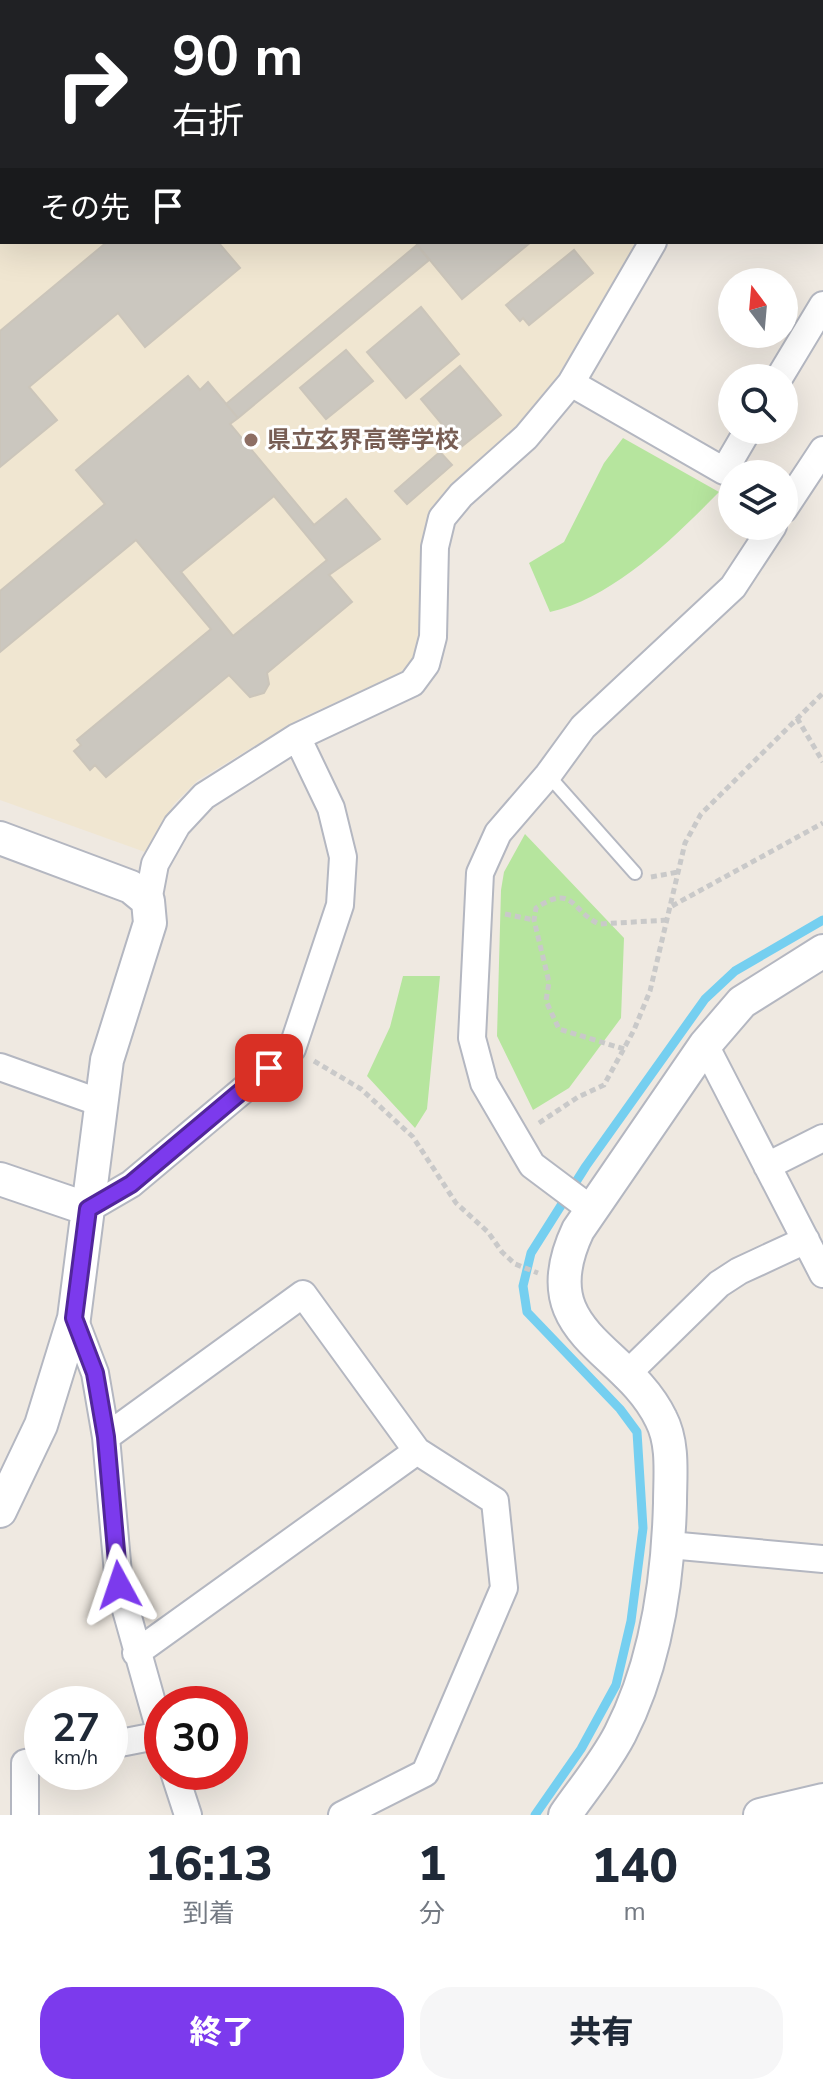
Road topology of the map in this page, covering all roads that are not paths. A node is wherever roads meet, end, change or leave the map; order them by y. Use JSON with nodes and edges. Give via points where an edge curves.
{"nodes":[{"id":1,"x":652,"y":244,"type":"edge"},
{"id":2,"x":823,"y":305,"type":"edge"},
{"id":3,"x":787,"y":364,"type":"edge"},
{"id":4,"x":571,"y":383,"type":"junction"},
{"id":5,"x":740,"y":444,"type":"edge"},
{"id":6,"x":823,"y":450,"type":"edge"},
{"id":7,"x":798,"y":488,"type":"edge"},
{"id":8,"x":764,"y":540,"type":"edge"},
{"id":9,"x":297,"y":737,"type":"junction"},
{"id":10,"x":548,"y":775,"type":"junction"},
{"id":11,"x":0,"y":838,"type":"edge"},
{"id":12,"x":635,"y":873,"type":"dead end"},
{"id":13,"x":148,"y":901,"type":"junction"},
{"id":14,"x":823,"y":951,"type":"edge"},
{"id":15,"x":705,"y":1045,"type":"junction"},
{"id":16,"x":0,"y":1067,"type":"edge"},
{"id":17,"x":101,"y":1103,"type":"junction"},
{"id":18,"x":823,"y":1138,"type":"edge"},
{"id":19,"x":767,"y":1166,"type":"junction"},
{"id":20,"x":0,"y":1179,"type":"edge"},
{"id":21,"x":88,"y":1209,"type":"junction"},
{"id":22,"x":592,"y":1210,"type":"junction"},
{"id":23,"x":806,"y":1240,"type":"junction"},
{"id":24,"x":823,"y":1274,"type":"edge"},
{"id":25,"x":74,"y":1318,"type":"junction"},
{"id":26,"x":625,"y":1376,"type":"junction"},
{"id":27,"x":106,"y":1437,"type":"junction"},
{"id":28,"x":417,"y":1451,"type":"junction"},
{"id":29,"x":0,"y":1511,"type":"edge"},
{"id":30,"x":669,"y":1545,"type":"junction"},
{"id":31,"x":823,"y":1559,"type":"edge"},
{"id":32,"x":136,"y":1653,"type":"junction"},
{"id":33,"x":146,"y":1686,"type":"edge"},
{"id":34,"x":22,"y":1764,"type":"edge"},
{"id":35,"x":180,"y":1790,"type":"edge"},
{"id":36,"x":823,"y":1800,"type":"edge"},
{"id":37,"x":25,"y":1815,"type":"edge"},
{"id":38,"x":188,"y":1815,"type":"edge"},
{"id":39,"x":342,"y":1815,"type":"edge"},
{"id":40,"x":565,"y":1815,"type":"edge"},
{"id":41,"x":760,"y":1815,"type":"edge"}],
"edges":[{"from":1,"to":4,"type":"street"},
{"from":2,"to":3,"type":"street"},
{"from":4,"to":5,"type":"street","via":[[724,471]]},
{"from":4,"to":9,"type":"street","via":[[526,437],[442,518],[435,547],[433,637],[426,664],[412,683]]},
{"from":6,"to":7,"type":"street"},
{"from":8,"to":10,"type":"street","via":[[733,587],[583,727]]},
{"from":9,"to":13,"type":"street","via":[[204,796],[177,825],[155,864]]},
{"from":9,"to":21,"type":"street","via":[[331,808],[343,857],[340,905],[292,1049],[131,1184]]},
{"from":10,"to":12,"type":"lane"},
{"from":10,"to":22,"type":"street","via":[[498,833],[480,873],[472,1038],[484,1083],[532,1165]]},
{"from":11,"to":13,"type":"street","via":[[131,887]]},
{"from":13,"to":17,"type":"street","via":[[150,923],[107,1060]]},
{"from":14,"to":15,"type":"street","via":[[742,1002]]},
{"from":15,"to":19,"type":"street"},
{"from":15,"to":22,"type":"street"},
{"from":16,"to":17,"type":"street"},
{"from":17,"to":21,"type":"street"},
{"from":18,"to":19,"type":"street"},
{"from":19,"to":23,"type":"street"},
{"from":20,"to":21,"type":"street"},
{"from":21,"to":25,"type":"street"},
{"from":22,"to":26,"type":"street","via":[[566,1257],[565,1279],[574,1319]]},
{"from":23,"to":24,"type":"street"},
{"from":23,"to":26,"type":"street","via":[[719,1284]]},
{"from":25,"to":27,"type":"street","via":[[95,1373]]},
{"from":25,"to":29,"type":"street","via":[[41,1425]]},
{"from":26,"to":30,"type":"street","via":[[662,1419],[669,1446]]},
{"from":27,"to":28,"type":"street","via":[[303,1294]]},
{"from":27,"to":32,"type":"street","via":[[119,1585]]},
{"from":28,"to":32,"type":"street"},
{"from":28,"to":39,"type":"street","via":[[495,1501],[504,1588],[425,1773]]},
{"from":30,"to":31,"type":"street"},
{"from":30,"to":40,"type":"street","via":[[637,1694],[619,1736]]},
{"from":32,"to":33,"type":"street"},
{"from":34,"to":37,"type":"street"},
{"from":35,"to":38,"type":"street"},
{"from":36,"to":41,"type":"street"}]}
